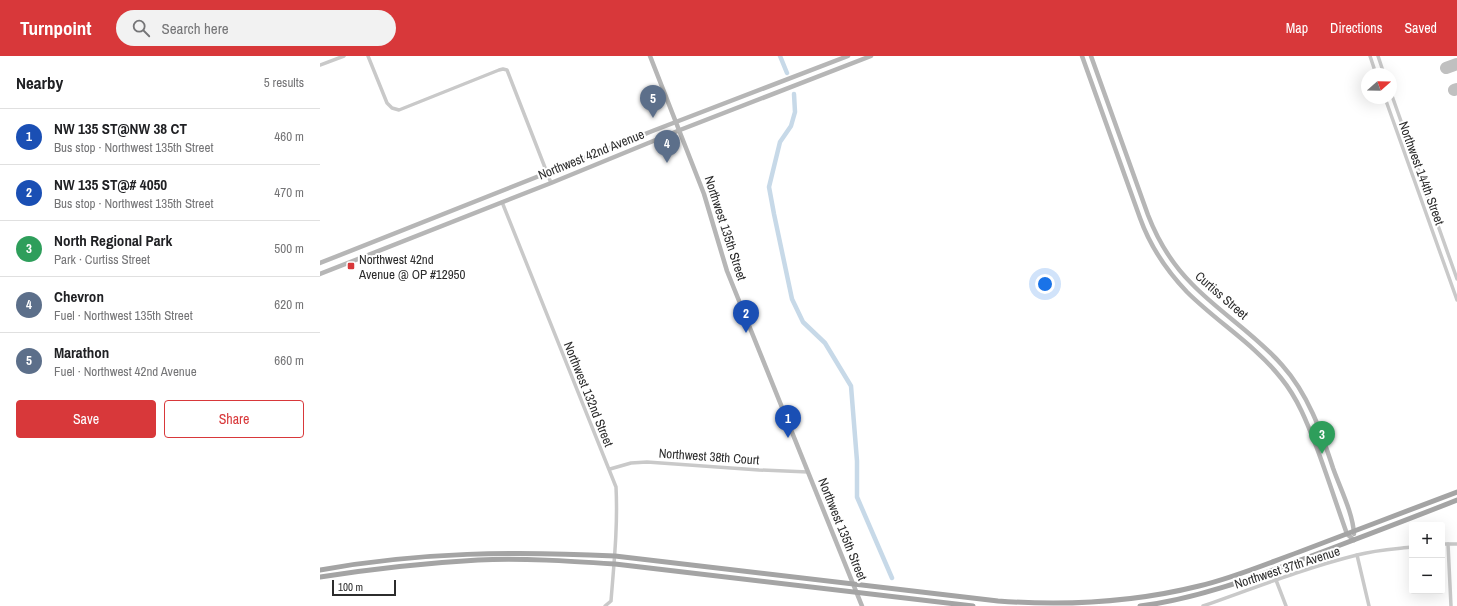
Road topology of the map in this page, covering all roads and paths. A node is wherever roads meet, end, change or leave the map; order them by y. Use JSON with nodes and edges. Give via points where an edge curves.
{"nodes":[{"id":1,"x":344,"y":56,"type":"edge"},
{"id":2,"x":368,"y":56,"type":"edge"},
{"id":3,"x":650,"y":56,"type":"edge"},
{"id":4,"x":848,"y":56,"type":"edge"},
{"id":5,"x":871,"y":56,"type":"edge"},
{"id":6,"x":1082,"y":56,"type":"edge"},
{"id":7,"x":1091,"y":56,"type":"edge"},
{"id":8,"x":1370,"y":56,"type":"edge"},
{"id":9,"x":1378,"y":56,"type":"edge"},
{"id":10,"x":320,"y":65,"type":"edge"},
{"id":11,"x":1374,"y":68,"type":"edge"},
{"id":12,"x":1382,"y":68,"type":"edge"},
{"id":13,"x":797,"y":76,"type":"junction"},
{"id":14,"x":800,"y":83,"type":"junction"},
{"id":15,"x":1387,"y":104,"type":"edge"},
{"id":16,"x":1395,"y":104,"type":"edge"},
{"id":17,"x":677,"y":122,"type":"junction"},
{"id":18,"x":680,"y":130,"type":"junction"},
{"id":19,"x":547,"y":173,"type":"junction"},
{"id":20,"x":551,"y":182,"type":"junction"},
{"id":21,"x":498,"y":192,"type":"junction"},
{"id":22,"x":502,"y":202,"type":"junction"},
{"id":23,"x":335,"y":257,"type":"junction"},
{"id":24,"x":320,"y":263,"type":"edge"},
{"id":25,"x":340,"y":266,"type":"junction"},
{"id":26,"x":320,"y":274,"type":"edge"},
{"id":27,"x":1182,"y":274,"type":"junction"},
{"id":28,"x":1176,"y":279,"type":"junction"},
{"id":29,"x":1457,"y":279,"type":"edge"},
{"id":30,"x":1457,"y":300,"type":"edge"},
{"id":31,"x":1297,"y":400,"type":"junction"},
{"id":32,"x":1310,"y":407,"type":"junction"},
{"id":33,"x":610,"y":469,"type":"junction"},
{"id":34,"x":808,"y":472,"type":"junction"},
{"id":35,"x":1457,"y":492,"type":"edge"},
{"id":36,"x":1457,"y":500,"type":"edge"},
{"id":37,"x":1354,"y":532,"type":"junction"},
{"id":38,"x":1347,"y":534,"type":"junction"},
{"id":39,"x":1354,"y":540,"type":"junction"},
{"id":40,"x":1448,"y":544,"type":"joint"},
{"id":41,"x":1457,"y":544,"type":"edge"},
{"id":42,"x":1409,"y":547,"type":"edge"},
{"id":43,"x":1358,"y":555,"type":"junction"},
{"id":44,"x":615,"y":556,"type":"junction"},
{"id":45,"x":615,"y":564,"type":"junction"},
{"id":46,"x":320,"y":570,"type":"edge"},
{"id":47,"x":320,"y":578,"type":"edge"},
{"id":48,"x":1276,"y":580,"type":"junction"},
{"id":49,"x":853,"y":584,"type":"junction"},
{"id":50,"x":856,"y":593,"type":"junction"},
{"id":51,"x":1141,"y":598,"type":"junction"},
{"id":52,"x":997,"y":604,"type":"edge"},
{"id":53,"x":606,"y":606,"type":"edge"},
{"id":54,"x":862,"y":606,"type":"edge"},
{"id":55,"x":973,"y":606,"type":"edge"},
{"id":56,"x":1140,"y":606,"type":"edge"},
{"id":57,"x":1144,"y":606,"type":"edge"},
{"id":58,"x":1203,"y":606,"type":"edge"},
{"id":59,"x":1286,"y":606,"type":"edge"},
{"id":60,"x":1369,"y":606,"type":"edge"},
{"id":61,"x":1451,"y":606,"type":"edge"}],
"edges":[{"from":1,"to":10,"type":"street"},
{"from":2,"to":19,"type":"street","via":[[387,103],[399,110],[499,70],[507,70]]},
{"from":3,"to":17,"type":"street","name":"Northwest 135th Street"},
{"from":4,"to":13,"type":"street","name":"Northwest 42nd Avenue"},
{"from":5,"to":14,"type":"street","name":"Northwest 42nd Avenue"},
{"from":6,"to":28,"type":"street","name":"Curtiss Street","via":[[1143,229],[1162,262]]},
{"from":7,"to":27,"type":"street","name":"Curtiss Street","via":[[1152,225],[1167,254]]},
{"from":8,"to":11,"type":"street"},
{"from":9,"to":12,"type":"street"},
{"from":13,"to":14,"type":"street"},
{"from":13,"to":17,"type":"street","name":"Northwest 42nd Avenue"},
{"from":14,"to":18,"type":"street","name":"Northwest 42nd Avenue"},
{"from":15,"to":30,"type":"street","name":"Northwest 144th Street"},
{"from":16,"to":29,"type":"street","name":"Northwest 144th Street"},
{"from":17,"to":18,"type":"street","name":"Northwest 135th Street"},
{"from":17,"to":19,"type":"street","name":"Northwest 42nd Avenue"},
{"from":18,"to":20,"type":"street","name":"Northwest 42nd Avenue"},
{"from":18,"to":34,"type":"street","name":"Northwest 135th Street","via":[[704,194],[727,271]]},
{"from":19,"to":20,"type":"street"},
{"from":19,"to":21,"type":"street","name":"Northwest 42nd Avenue"},
{"from":20,"to":22,"type":"street","name":"Northwest 42nd Avenue"},
{"from":21,"to":22,"type":"street"},
{"from":21,"to":23,"type":"street","name":"Northwest 42nd Avenue"},
{"from":22,"to":25,"type":"street","name":"Northwest 42nd Avenue"},
{"from":22,"to":33,"type":"street","name":"Northwest 132nd Street"},
{"from":23,"to":24,"type":"street","name":"Northwest 42nd Avenue"},
{"from":23,"to":25,"type":"street"},
{"from":25,"to":26,"type":"street","name":"Northwest 42nd Avenue"},
{"from":27,"to":28,"type":"street"},
{"from":27,"to":32,"type":"street","name":"Curtiss Street","via":[[1273,355],[1298,385]]},
{"from":28,"to":31,"type":"street","name":"Curtiss Street","via":[[1261,356],[1282,378]]},
{"from":31,"to":32,"type":"street"},
{"from":31,"to":38,"type":"street","name":"Curtiss Street"},
{"from":32,"to":37,"type":"street","name":"Curtiss Street"},
{"from":33,"to":34,"type":"street","name":"Northwest 38th Court","via":[[647,462]]},
{"from":33,"to":44,"type":"street","name":"Northwest 132nd Street","via":[[617,493]]},
{"from":34,"to":49,"type":"street","name":"Northwest 135th Street"},
{"from":35,"to":37,"type":"main road"},
{"from":36,"to":39,"type":"main road"},
{"from":37,"to":38,"type":"main road"},
{"from":37,"to":39,"type":"street","name":"Curtiss Street"},
{"from":38,"to":39,"type":"street"},
{"from":38,"to":51,"type":"main road","via":[[1246,572],[1200,586]]},
{"from":39,"to":57,"type":"main road","via":[[1223,588]]},
{"from":40,"to":41,"type":"street"},
{"from":40,"to":61,"type":"street"},
{"from":42,"to":43,"type":"street","name":"Northwest 37th Avenue"},
{"from":43,"to":48,"type":"street","name":"Northwest 37th Avenue"},
{"from":43,"to":60,"type":"street"},
{"from":44,"to":45,"type":"street","name":"Northwest 132nd Street"},
{"from":44,"to":46,"type":"main road","via":[[533,552],[464,553]]},
{"from":44,"to":49,"type":"main road"},
{"from":45,"to":47,"type":"main road","via":[[478,560],[412,565]]},
{"from":45,"to":50,"type":"main road"},
{"from":45,"to":53,"type":"street","name":"Northwest 132nd Street","via":[[611,601]]},
{"from":48,"to":58,"type":"street","name":"Northwest 37th Avenue"},
{"from":48,"to":59,"type":"street"},
{"from":49,"to":50,"type":"street","name":"Northwest 135th Street"},
{"from":49,"to":52,"type":"main road"},
{"from":50,"to":54,"type":"street","name":"Northwest 135th Street"},
{"from":50,"to":55,"type":"main road"},
{"from":51,"to":52,"type":"main road","via":[[1062,605]]},
{"from":51,"to":57,"type":"street"},
{"from":56,"to":57,"type":"main road"}]}
